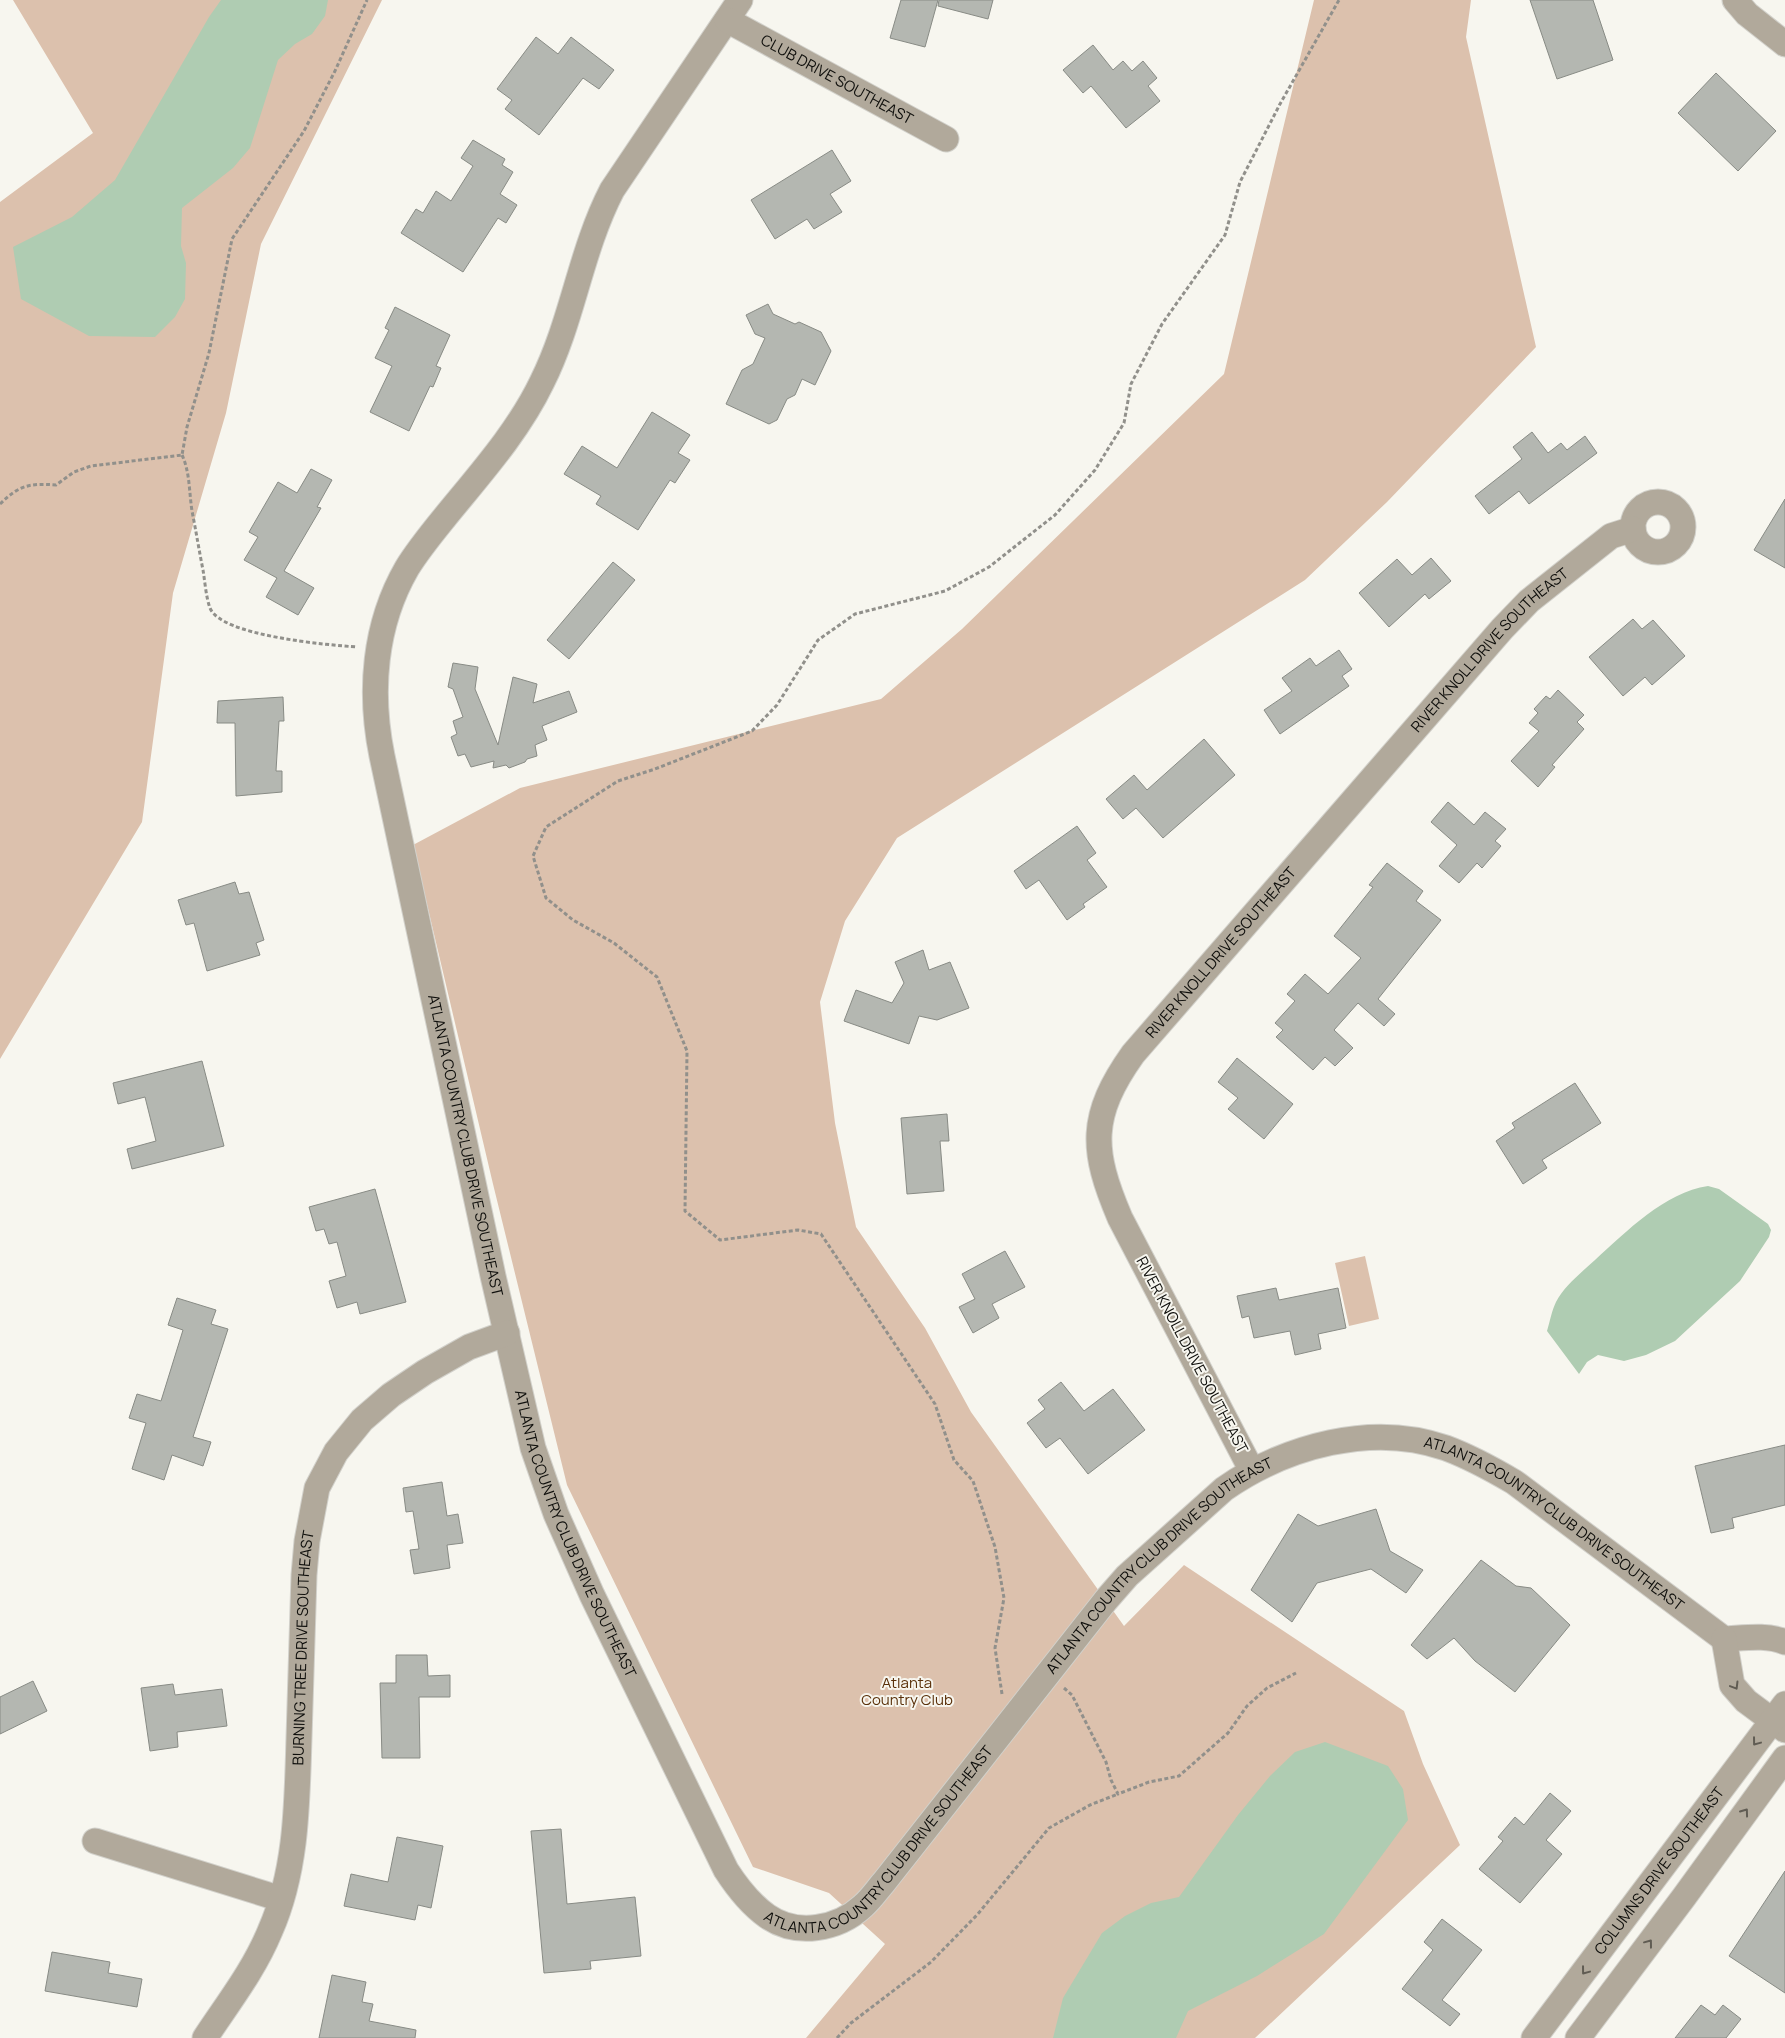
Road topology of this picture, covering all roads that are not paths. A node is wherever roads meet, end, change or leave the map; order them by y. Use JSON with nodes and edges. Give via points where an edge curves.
{"nodes":[{"id":1,"x":1735,"y":0,"type":"edge"},
{"id":2,"x":734,"y":10,"type":"edge"},
{"id":3,"x":1785,"y":44,"type":"edge"},
{"id":4,"x":946,"y":139,"type":"dead end"},
{"id":5,"x":1633,"y":529,"type":"dead end"},
{"id":6,"x":507,"y":1333,"type":"junction"},
{"id":7,"x":1252,"y":1471,"type":"junction"},
{"id":8,"x":1724,"y":1639,"type":"junction"},
{"id":9,"x":1785,"y":1642,"type":"edge"},
{"id":10,"x":1781,"y":1718,"type":"edge"},
{"id":11,"x":1785,"y":1758,"type":"edge"},
{"id":12,"x":95,"y":1841,"type":"dead end"},
{"id":13,"x":282,"y":1899,"type":"junction"},
{"id":14,"x":205,"y":2038,"type":"edge"},
{"id":15,"x":1534,"y":2038,"type":"edge"},
{"id":16,"x":1578,"y":2038,"type":"edge"}],
"edges":[{"from":1,"to":3,"type":"street","via":[[1747,14]]},
{"from":2,"to":4,"type":"street","name":"CLUB DRIVE SOUTHEAST"},
{"from":2,"to":6,"type":"street","name":"ATLANTA COUNTRY CLUB DRIVE SOUTHEAST","via":[[612,190],[598,216],[567,322],[542,382],[516,429],[406,569],[385,620],[378,649],[374,687],[377,730]]},
{"from":5,"to":7,"type":"street","name":"RIVER KNOLL DRIVE SOUTHEAST","via":[[1611,536],[1528,601],[1502,629],[1133,1054],[1107,1098],[1100,1118],[1099,1140],[1100,1165],[1108,1191]]},
{"from":6,"to":7,"type":"street","name":"ATLANTA COUNTRY CLUB DRIVE SOUTHEAST","via":[[545,1486],[600,1613],[726,1870],[743,1894],[768,1918],[791,1926],[819,1928],[831,1925],[864,1905],[1127,1576],[1224,1489]]},
{"from":6,"to":13,"type":"street","name":"BURNING TREE DRIVE SOUTHEAST","via":[[469,1347],[391,1394],[362,1420],[336,1452],[317,1488],[304,1575],[293,1848]]},
{"from":7,"to":8,"type":"street","name":"ATLANTA COUNTRY CLUB DRIVE SOUTHEAST","via":[[1295,1452],[1343,1440],[1391,1439],[1444,1447],[1514,1482]]},
{"from":8,"to":9,"type":"street","via":[[1761,1638]]},
{"from":8,"to":10,"type":"street","one_way":true,"via":[[1732,1685],[1746,1701]]},
{"from":10,"to":15,"type":"street","name":"COLUMNS DRIVE SOUTHEAST","one_way":true},
{"from":16,"to":11,"type":"street","one_way":true},
{"from":12,"to":13,"type":"street"},
{"from":13,"to":14,"type":"street","name":"BURNING TREE DRIVE SOUTHEAST","via":[[257,1959]]}]}
